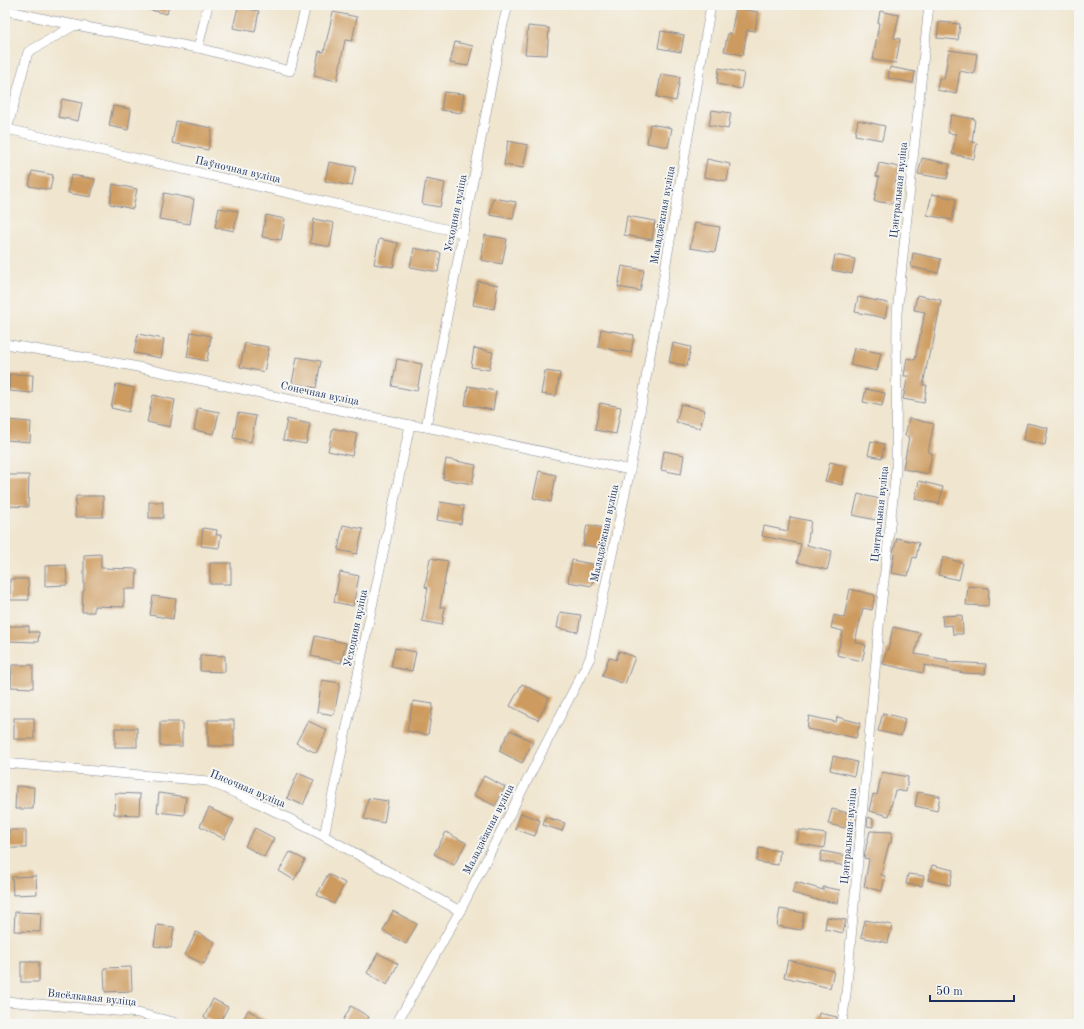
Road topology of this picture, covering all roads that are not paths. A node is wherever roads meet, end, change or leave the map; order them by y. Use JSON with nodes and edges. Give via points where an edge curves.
{"nodes":[{"id":1,"x":208,"y":5,"type":"edge"},
{"id":2,"x":306,"y":5,"type":"edge"},
{"id":3,"x":508,"y":5,"type":"edge"},
{"id":4,"x":711,"y":5,"type":"edge"},
{"id":5,"x":928,"y":5,"type":"edge"},
{"id":6,"x":5,"y":10,"type":"edge"},
{"id":7,"x":75,"y":25,"type":"junction"},
{"id":8,"x":198,"y":48,"type":"junction"},
{"id":9,"x":6,"y":133,"type":"edge"},
{"id":10,"x":463,"y":233,"type":"junction"},
{"id":11,"x":5,"y":344,"type":"edge"},
{"id":12,"x":410,"y":424,"type":"junction"},
{"id":13,"x":426,"y":427,"type":"junction"},
{"id":14,"x":630,"y":470,"type":"junction"},
{"id":15,"x":5,"y":763,"type":"edge"},
{"id":16,"x":324,"y":836,"type":"junction"},
{"id":17,"x":460,"y":911,"type":"junction"},
{"id":18,"x":5,"y":1001,"type":"edge"},
{"id":19,"x":176,"y":1024,"type":"edge"},
{"id":20,"x":396,"y":1024,"type":"edge"},
{"id":21,"x":842,"y":1024,"type":"edge"}],
"edges":[{"from":1,"to":8,"type":"street"},
{"from":2,"to":8,"type":"street","via":[[290,72]]},
{"from":3,"to":10,"type":"street","name":"Усходняя вуліца"},
{"from":4,"to":14,"type":"street","name":"Маладзёжная вуліца"},
{"from":5,"to":21,"type":"street","name":"Цэнтральная вуліца","via":[[897,313],[896,470]]},
{"from":6,"to":7,"type":"street"},
{"from":7,"to":8,"type":"street"},
{"from":7,"to":9,"type":"street","via":[[28,52]]},
{"from":9,"to":10,"type":"street","name":"Паўночная вуліца"},
{"from":10,"to":13,"type":"street","name":"Усходняя вуліца"},
{"from":11,"to":12,"type":"street","name":"Сонечная вуліца","via":[[128,365]]},
{"from":12,"to":13,"type":"street","name":"Сонечная вуліца"},
{"from":12,"to":16,"type":"street","name":"Усходняя вуліца"},
{"from":13,"to":14,"type":"street","name":"Сонечная вуліца"},
{"from":14,"to":17,"type":"street","name":"Маладзёжная вуліца","via":[[590,658]]},
{"from":15,"to":16,"type":"street","name":"Пясочная вуліца","via":[[208,781]]},
{"from":16,"to":17,"type":"street","name":"Пясочная вуліца"},
{"from":17,"to":20,"type":"street","name":"Маладзёжная вуліца"},
{"from":18,"to":19,"type":"street","name":"Вясёлкавая вуліца","via":[[138,1013]]}]}
